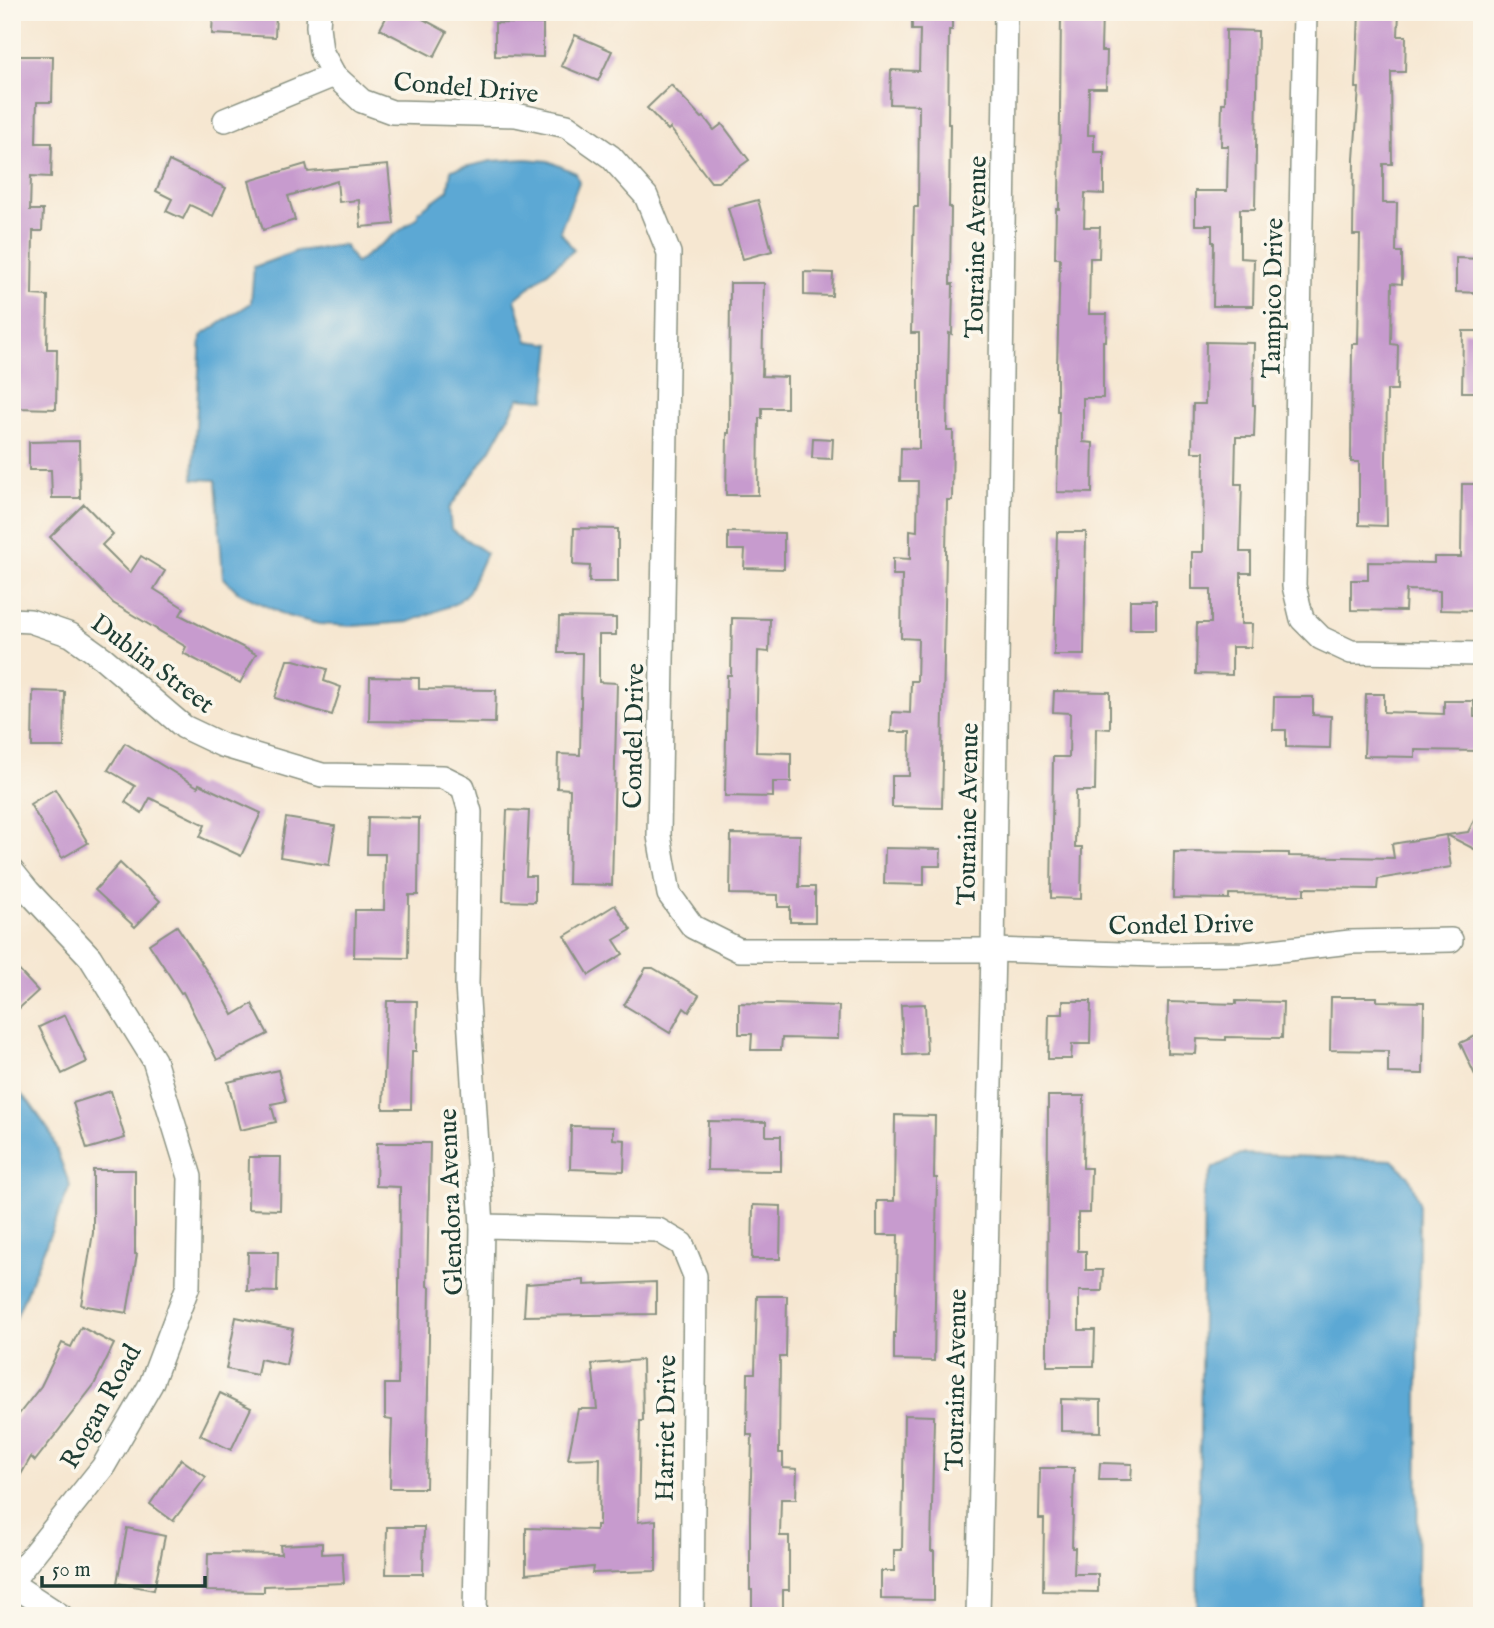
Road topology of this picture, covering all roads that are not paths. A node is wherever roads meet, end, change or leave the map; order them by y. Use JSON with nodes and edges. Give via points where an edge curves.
{"nodes":[{"id":1,"x":319,"y":12,"type":"edge"},
{"id":2,"x":1006,"y":12,"type":"edge"},
{"id":3,"x":1305,"y":12,"type":"edge"},
{"id":4,"x":334,"y":75,"type":"junction"},
{"id":5,"x":225,"y":120,"type":"dead end"},
{"id":6,"x":12,"y":620,"type":"edge"},
{"id":7,"x":1482,"y":654,"type":"edge"},
{"id":8,"x":463,"y":788,"type":"joint"},
{"id":9,"x":12,"y":871,"type":"edge"},
{"id":10,"x":1451,"y":940,"type":"dead end"},
{"id":11,"x":993,"y":950,"type":"junction"},
{"id":12,"x":482,"y":1226,"type":"junction"},
{"id":13,"x":12,"y":1582,"type":"edge"},
{"id":14,"x":61,"y":1616,"type":"edge"},
{"id":15,"x":475,"y":1616,"type":"edge"},
{"id":16,"x":692,"y":1616,"type":"edge"},
{"id":17,"x":978,"y":1616,"type":"edge"}],
"edges":[{"from":1,"to":4,"type":"street","name":"Condel Drive","via":[[321,51]]},
{"from":2,"to":11,"type":"street","name":"Touraine Avenue"},
{"from":3,"to":7,"type":"street","name":"Tampico Drive","via":[[1294,586],[1302,619],[1321,638],[1351,652]]},
{"from":4,"to":5,"type":"street"},
{"from":4,"to":11,"type":"street","name":"Condel Drive","via":[[362,101],[392,112],[516,115],[567,126],[611,157],[646,196],[669,253],[659,836],[669,894],[693,927],[739,950]]},
{"from":6,"to":8,"type":"street","name":"Dublin Street","via":[[71,635],[184,727],[222,745],[321,775],[443,777]]},
{"from":8,"to":12,"type":"street","name":"Glendora Avenue","via":[[470,812],[467,984]]},
{"from":9,"to":13,"type":"street","name":"Rogan Road","via":[[90,957],[154,1059],[190,1177],[188,1286],[151,1384],[103,1467]]},
{"from":10,"to":11,"type":"street","name":"Condel Drive","via":[[1350,942],[1245,954]]},
{"from":11,"to":17,"type":"street","name":"Touraine Avenue"},
{"from":12,"to":15,"type":"street","name":"Glendora Avenue"},
{"from":12,"to":16,"type":"street","name":"Harriet Drive","via":[[658,1230],[682,1244],[695,1276]]},
{"from":13,"to":14,"type":"street"}]}
